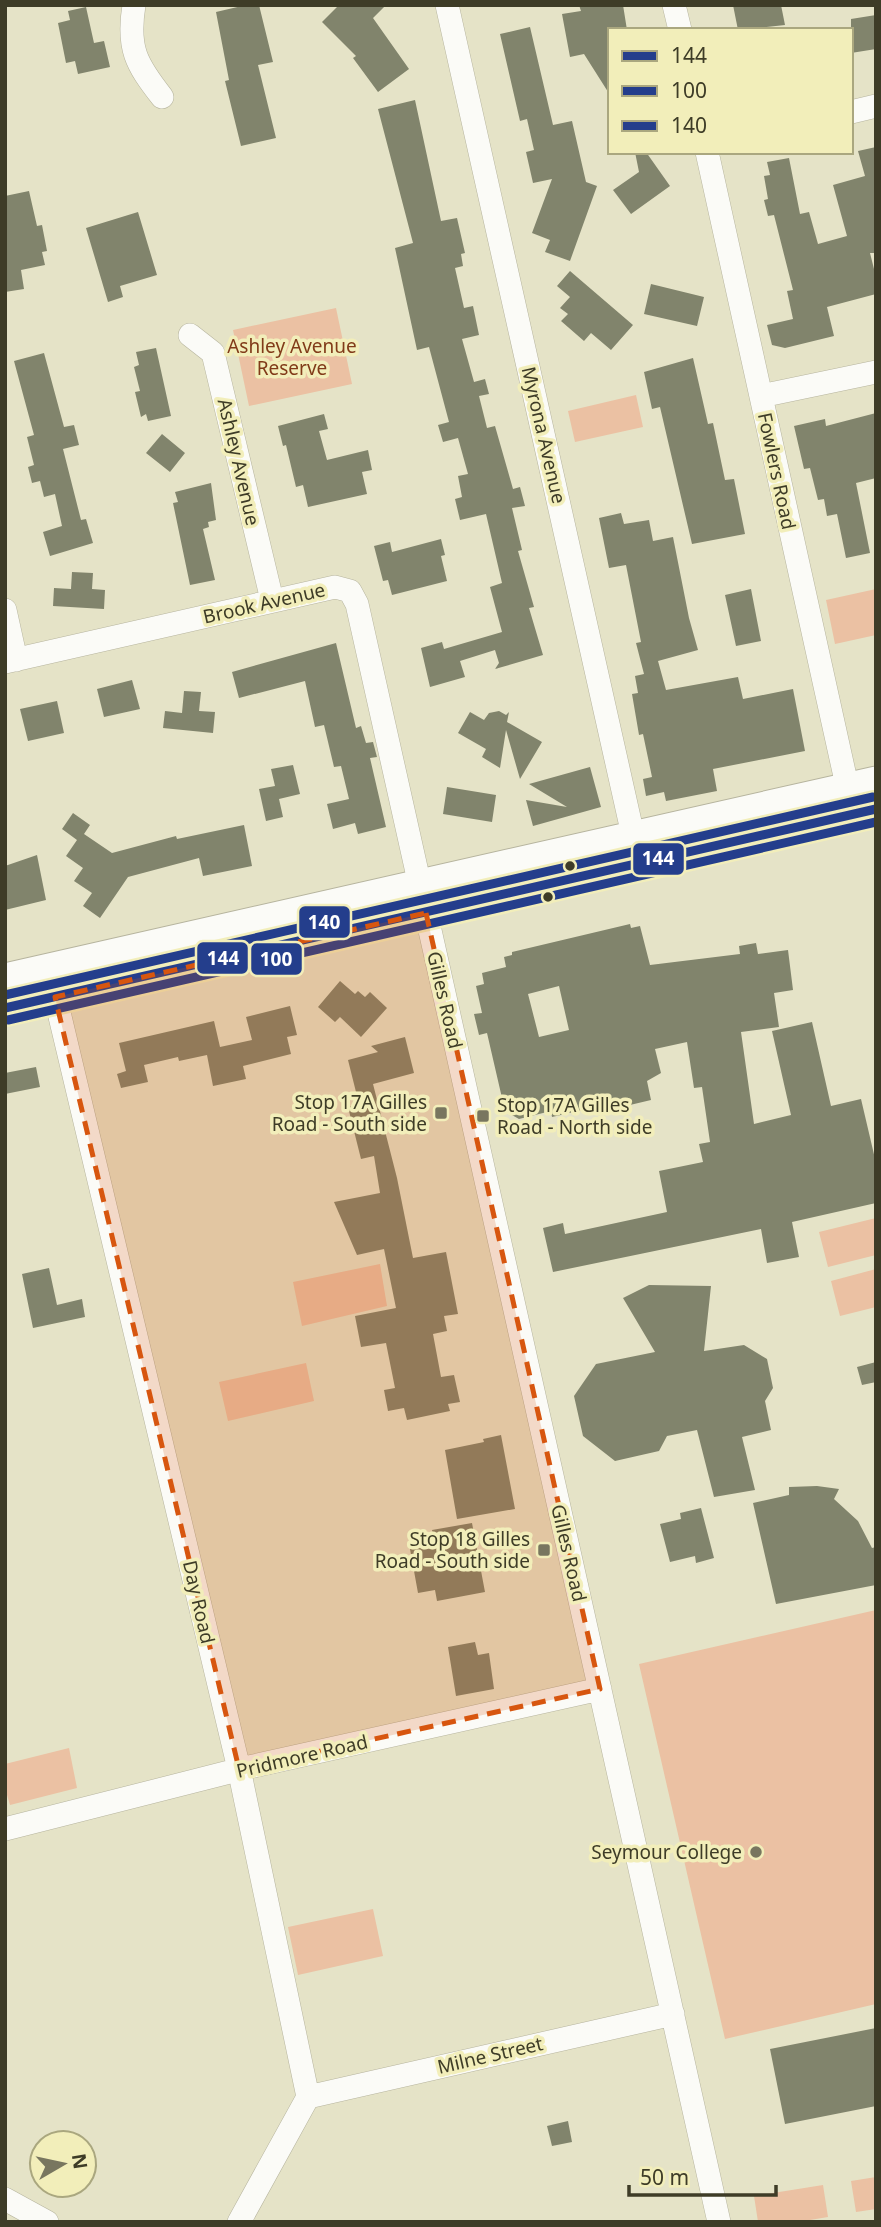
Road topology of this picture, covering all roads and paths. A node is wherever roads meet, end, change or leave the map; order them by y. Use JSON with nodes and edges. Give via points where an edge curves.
{"nodes":[{"id":1,"x":134,"y":5,"type":"edge"},
{"id":2,"x":447,"y":5,"type":"edge"},
{"id":3,"x":674,"y":5,"type":"edge"},
{"id":4,"x":680,"y":28,"type":"edge"},
{"id":5,"x":162,"y":97,"type":"dead end"},
{"id":6,"x":876,"y":106,"type":"edge"},
{"id":7,"x":853,"y":112,"type":"edge"},
{"id":8,"x":707,"y":154,"type":"edge"},
{"id":9,"x":190,"y":335,"type":"dead end"},
{"id":10,"x":876,"y":372,"type":"edge"},
{"id":11,"x":761,"y":396,"type":"junction"},
{"id":12,"x":272,"y":600,"type":"junction"},
{"id":13,"x":5,"y":611,"type":"edge"},
{"id":14,"x":11,"y":661,"type":"edge"},
{"id":15,"x":862,"y":786,"type":"edge"},
{"id":16,"x":876,"y":809,"type":"edge"},
{"id":17,"x":637,"y":851,"type":"junction"},
{"id":18,"x":422,"y":899,"type":"junction"},
{"id":19,"x":5,"y":980,"type":"edge"},
{"id":20,"x":52,"y":984,"type":"junction"},
{"id":21,"x":5,"y":1009,"type":"edge"},
{"id":22,"x":600,"y":1689,"type":"junction"},
{"id":23,"x":239,"y":1769,"type":"junction"},
{"id":24,"x":5,"y":1829,"type":"edge"},
{"id":25,"x":673,"y":2014,"type":"junction"},
{"id":26,"x":308,"y":2097,"type":"junction"},
{"id":27,"x":5,"y":2199,"type":"edge"},
{"id":28,"x":47,"y":2222,"type":"edge"},
{"id":29,"x":239,"y":2222,"type":"edge"},
{"id":30,"x":719,"y":2222,"type":"edge"}],
"edges":[{"from":1,"to":5,"type":"street","via":[[131,24],[138,66]]},
{"from":2,"to":17,"type":"street","name":"Myrona Avenue"},
{"from":3,"to":4,"type":"street"},
{"from":6,"to":7,"type":"street"},
{"from":8,"to":11,"type":"street","name":"Fowlers Road"},
{"from":9,"to":12,"type":"street","name":"Ashley Avenue","via":[[214,353]]},
{"from":10,"to":11,"type":"street"},
{"from":11,"to":15,"type":"street","name":"Fowlers Road"},
{"from":12,"to":14,"type":"street","name":"Brook Avenue"},
{"from":12,"to":18,"type":"street","name":"Brook Avenue","via":[[335,587],[350,591],[357,604]]},
{"from":13,"to":14,"type":"street"},
{"from":15,"to":17,"type":"highway"},
{"from":16,"to":17,"type":"highway"},
{"from":17,"to":18,"type":"highway"},
{"from":18,"to":20,"type":"highway"},
{"from":18,"to":22,"type":"street","name":"Gilles Road"},
{"from":19,"to":20,"type":"highway"},
{"from":20,"to":21,"type":"highway"},
{"from":20,"to":23,"type":"street","name":"Day Road"},
{"from":22,"to":23,"type":"street","name":"Pridmore Road"},
{"from":22,"to":25,"type":"street","name":"Gilles Road"},
{"from":23,"to":24,"type":"street","name":"Pridmore Road"},
{"from":23,"to":26,"type":"street","name":"Day Road"},
{"from":25,"to":26,"type":"street","name":"Milne Street"},
{"from":25,"to":30,"type":"street","name":"Gilles Road"},
{"from":26,"to":29,"type":"street"},
{"from":27,"to":28,"type":"street"}]}
